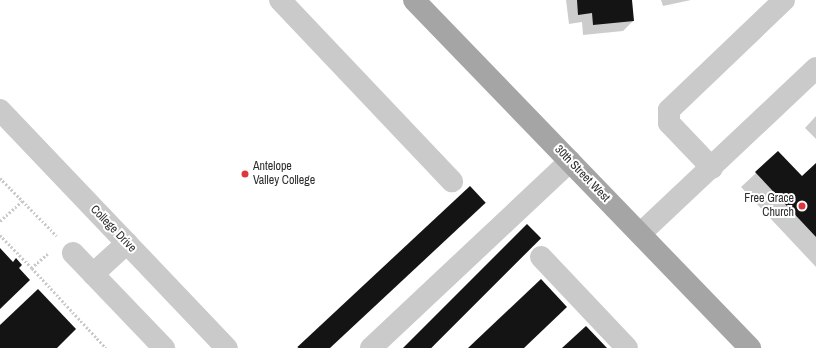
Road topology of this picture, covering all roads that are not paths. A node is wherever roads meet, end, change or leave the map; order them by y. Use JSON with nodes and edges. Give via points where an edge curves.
{"nodes":[{"id":1,"x":280,"y":0,"type":"edge"},
{"id":2,"x":414,"y":0,"type":"edge"},
{"id":3,"x":784,"y":0,"type":"edge"},
{"id":4,"x":816,"y":68,"type":"edge"},
{"id":5,"x":0,"y":110,"type":"edge"},
{"id":6,"x":570,"y":161,"type":"junction"},
{"id":7,"x":712,"y":168,"type":"junction"},
{"id":8,"x":452,"y":181,"type":"dead end"},
{"id":9,"x":640,"y":234,"type":"junction"},
{"id":10,"x":127,"y":243,"type":"junction"},
{"id":11,"x":73,"y":253,"type":"dead end"},
{"id":12,"x":542,"y":257,"type":"dead end"},
{"id":13,"x":93,"y":274,"type":"junction"},
{"id":14,"x":164,"y":348,"type":"edge"},
{"id":15,"x":227,"y":348,"type":"edge"},
{"id":16,"x":371,"y":348,"type":"edge"},
{"id":17,"x":627,"y":348,"type":"edge"},
{"id":18,"x":750,"y":348,"type":"edge"}],
"edges":[{"from":1,"to":8,"type":"lane"},
{"from":2,"to":6,"type":"main road","name":"30th Street West"},
{"from":3,"to":7,"type":"lane","via":[[669,110],[669,123]]},
{"from":4,"to":7,"type":"lane"},
{"from":5,"to":10,"type":"lane","name":"College Drive"},
{"from":6,"to":9,"type":"main road","name":"30th Street West"},
{"from":6,"to":16,"type":"lane"},
{"from":7,"to":9,"type":"lane"},
{"from":9,"to":18,"type":"main road","name":"30th Street West"},
{"from":10,"to":13,"type":"lane"},
{"from":10,"to":15,"type":"lane","name":"College Drive"},
{"from":11,"to":13,"type":"lane"},
{"from":12,"to":17,"type":"lane"},
{"from":13,"to":14,"type":"lane"}]}
